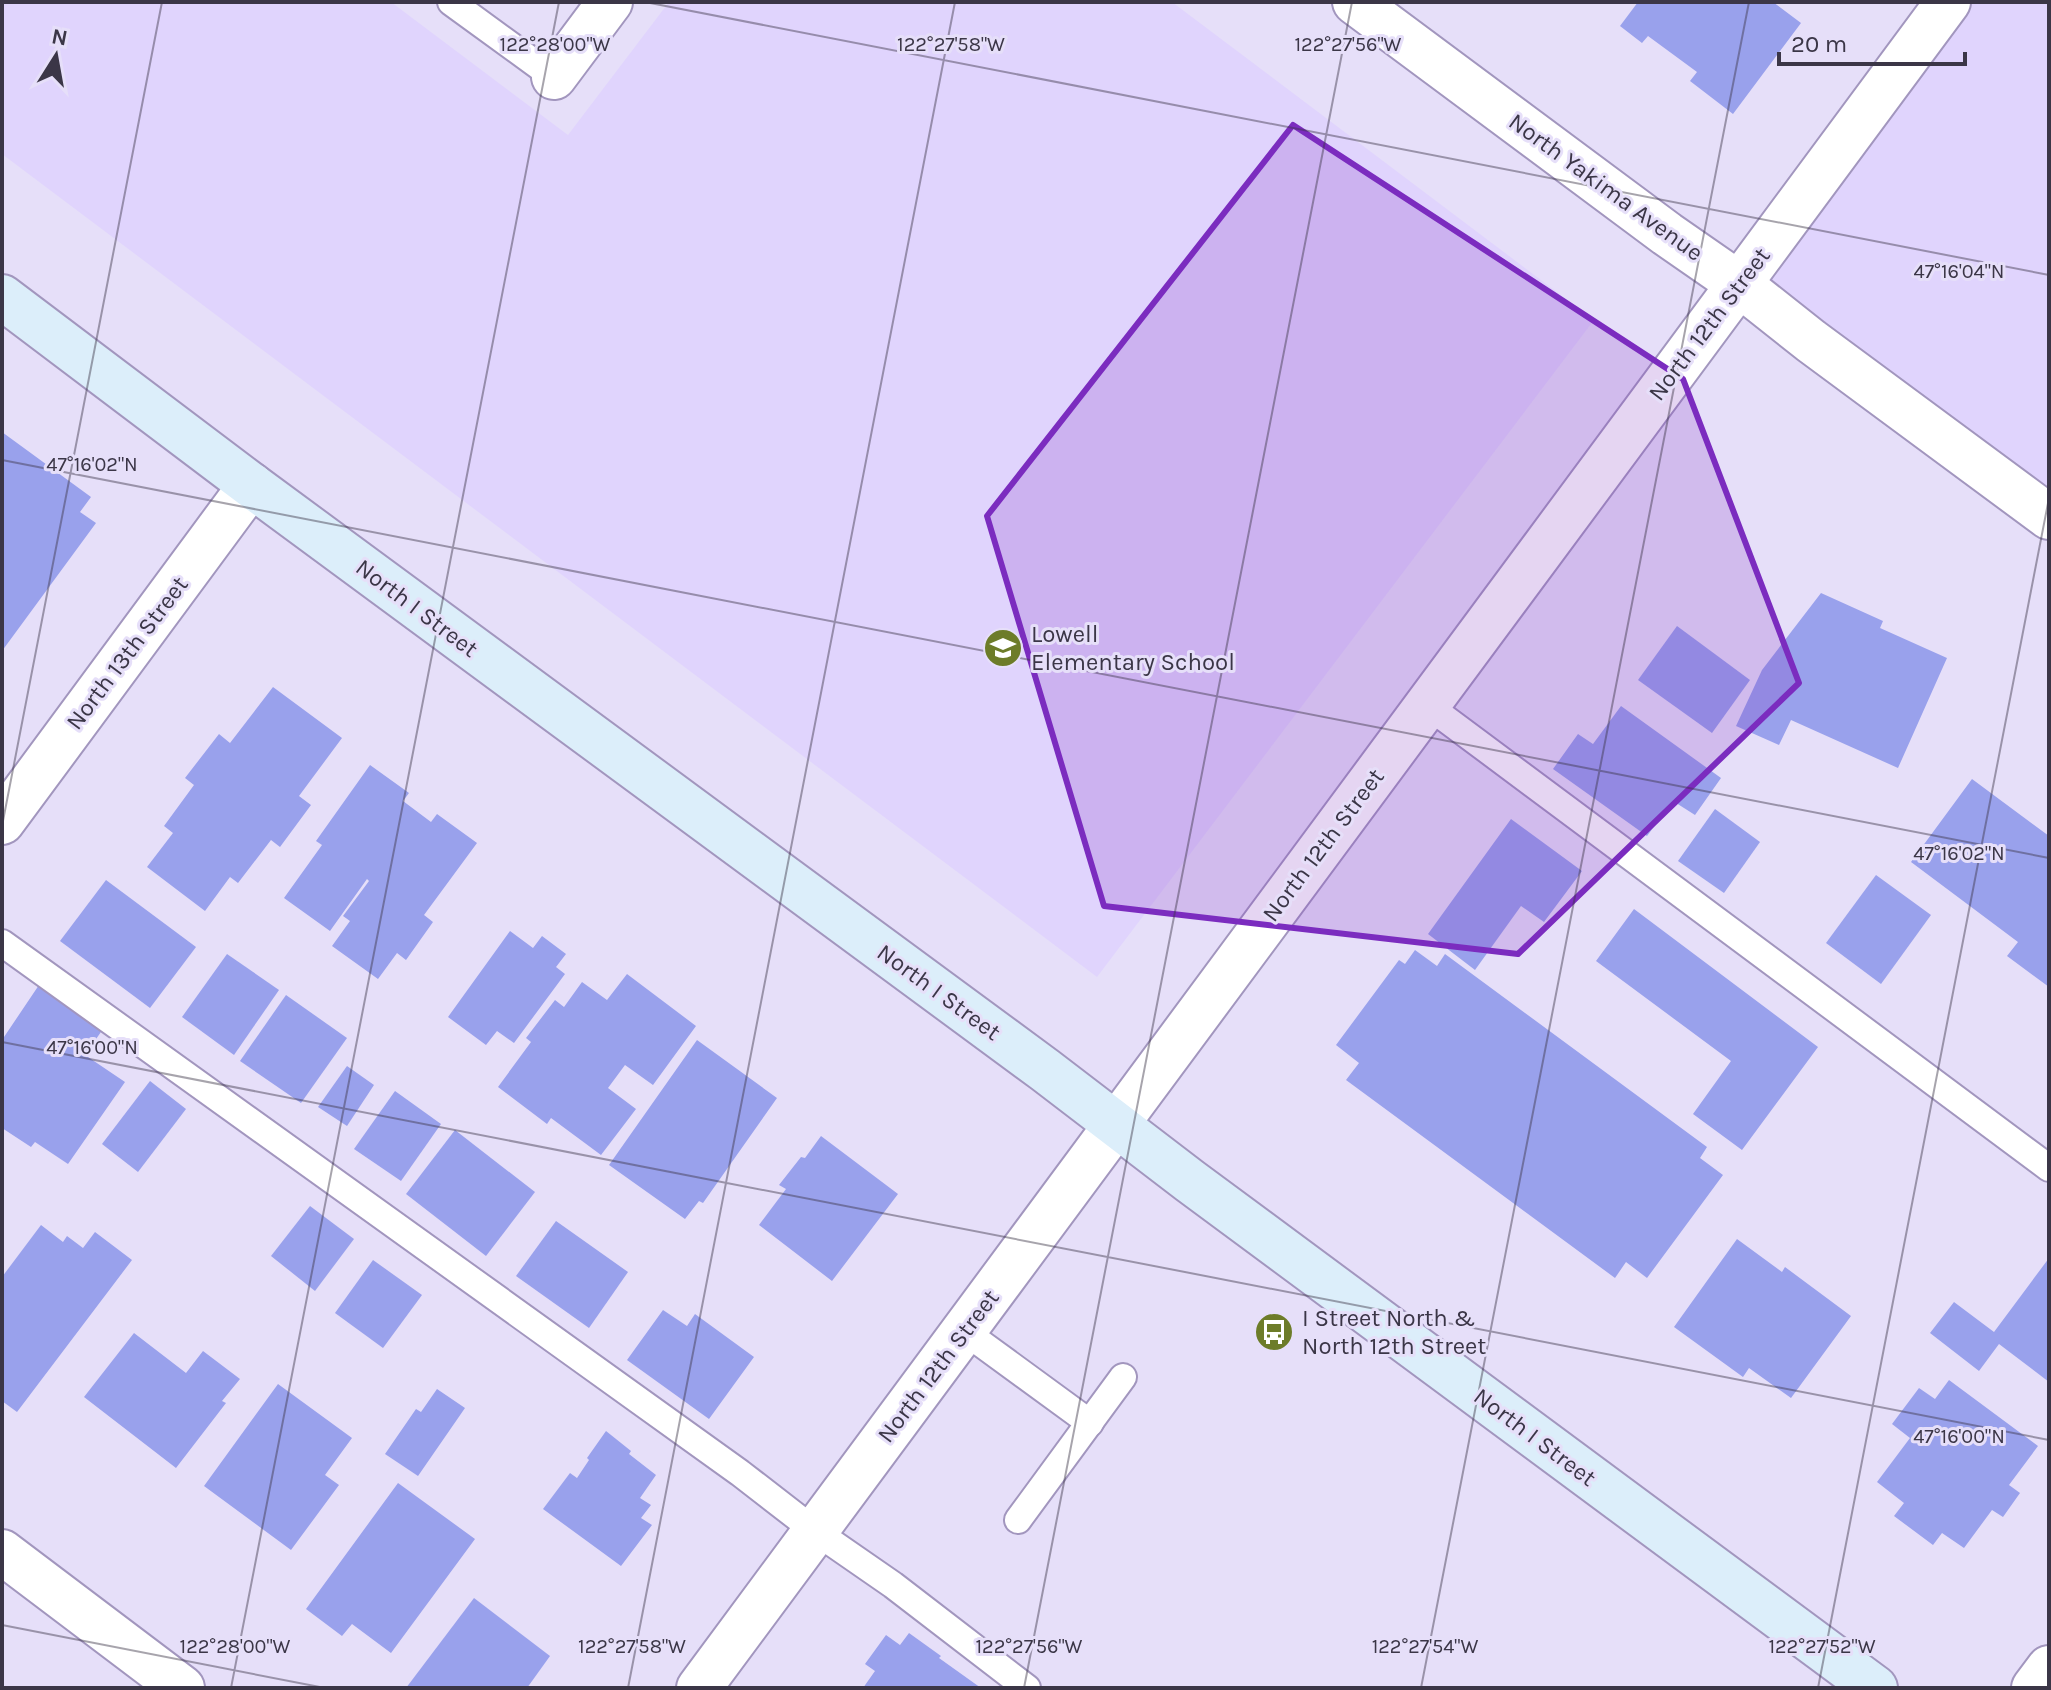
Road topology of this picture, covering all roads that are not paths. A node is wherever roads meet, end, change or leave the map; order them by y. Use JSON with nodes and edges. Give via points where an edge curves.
{"nodes":[{"id":1,"x":451,"y":2,"type":"edge"},
{"id":2,"x":610,"y":2,"type":"edge"},
{"id":3,"x":1355,"y":2,"type":"edge"},
{"id":4,"x":1948,"y":2,"type":"edge"},
{"id":5,"x":554,"y":77,"type":"joint"},
{"id":6,"x":1739,"y":284,"type":"junction"},
{"id":7,"x":2,"y":297,"type":"edge"},
{"id":8,"x":251,"y":485,"type":"junction"},
{"id":9,"x":2049,"y":517,"type":"edge"},
{"id":10,"x":1427,"y":705,"type":"junction"},
{"id":11,"x":2,"y":822,"type":"edge"},
{"id":12,"x":2,"y":943,"type":"edge"},
{"id":13,"x":1116,"y":1125,"type":"junction"},
{"id":14,"x":2049,"y":1168,"type":"edge"},
{"id":15,"x":964,"y":1331,"type":"junction"},
{"id":16,"x":1123,"y":1377,"type":"dead end"},
{"id":17,"x":1090,"y":1423,"type":"junction"},
{"id":18,"x":1018,"y":1520,"type":"dead end"},
{"id":19,"x":815,"y":1531,"type":"junction"},
{"id":20,"x":2,"y":1552,"type":"edge"},
{"id":21,"x":2049,"y":1668,"type":"edge"},
{"id":22,"x":182,"y":1688,"type":"edge"},
{"id":23,"x":699,"y":1688,"type":"edge"},
{"id":24,"x":1027,"y":1688,"type":"edge"},
{"id":25,"x":1875,"y":1688,"type":"edge"},
{"id":26,"x":2034,"y":1688,"type":"edge"}],
"edges":[{"from":1,"to":5,"type":"lane"},
{"from":2,"to":5,"type":"street"},
{"from":3,"to":6,"type":"street","name":"North Yakima Avenue"},
{"from":4,"to":6,"type":"street","name":"North 12th Street"},
{"from":6,"to":9,"type":"street","name":"North Yakima Avenue"},
{"from":6,"to":10,"type":"street","name":"North 12th Street"},
{"from":7,"to":8,"type":"main road","name":"North I Street"},
{"from":8,"to":11,"type":"street","name":"North 13th Street"},
{"from":8,"to":13,"type":"main road","name":"North I Street"},
{"from":10,"to":13,"type":"street","name":"North 12th Street"},
{"from":10,"to":14,"type":"lane"},
{"from":12,"to":19,"type":"lane"},
{"from":13,"to":15,"type":"street","name":"North 12th Street"},
{"from":13,"to":25,"type":"main road","name":"North I Street"},
{"from":15,"to":17,"type":"lane"},
{"from":15,"to":19,"type":"street","name":"North 12th Street"},
{"from":16,"to":17,"type":"lane"},
{"from":17,"to":18,"type":"lane"},
{"from":19,"to":23,"type":"street","name":"North 12th Street"},
{"from":19,"to":24,"type":"lane"},
{"from":20,"to":22,"type":"street"},
{"from":21,"to":26,"type":"street"}]}
